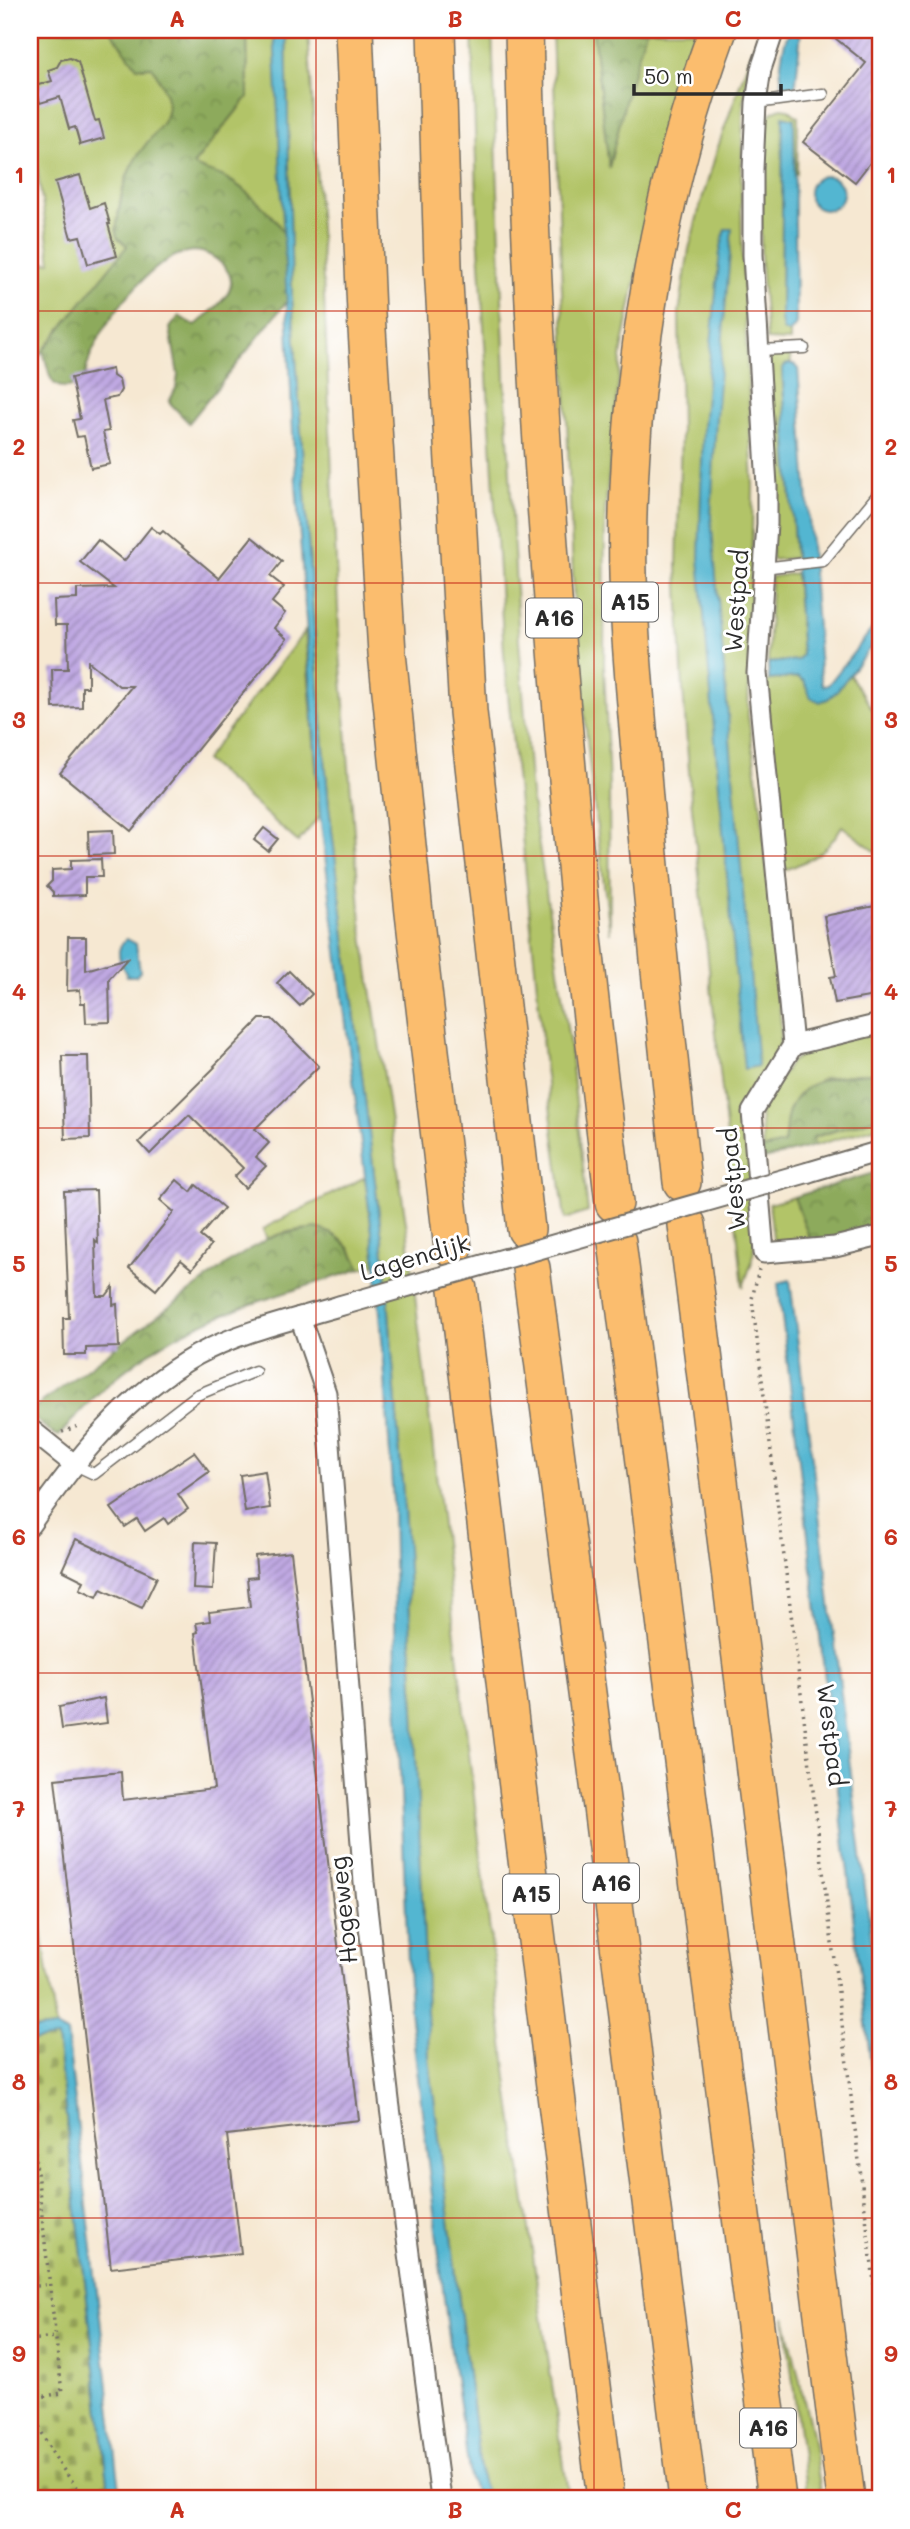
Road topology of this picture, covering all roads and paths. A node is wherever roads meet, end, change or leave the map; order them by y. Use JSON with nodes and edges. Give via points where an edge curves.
{"nodes":[{"id":1,"x":354,"y":30,"type":"edge"},
{"id":2,"x":436,"y":30,"type":"edge"},
{"id":3,"x":524,"y":30,"type":"edge"},
{"id":4,"x":718,"y":30,"type":"edge"},
{"id":5,"x":774,"y":30,"type":"edge"},
{"id":6,"x":823,"y":94,"type":"dead end"},
{"id":7,"x":756,"y":103,"type":"junction"},
{"id":8,"x":804,"y":348,"type":"dead end"},
{"id":9,"x":759,"y":350,"type":"junction"},
{"id":10,"x":880,"y":492,"type":"edge"},
{"id":11,"x":764,"y":568,"type":"junction"},
{"id":12,"x":880,"y":1024,"type":"edge"},
{"id":13,"x":793,"y":1045,"type":"junction"},
{"id":14,"x":880,"y":1151,"type":"edge"},
{"id":15,"x":682,"y":1182,"type":"dead end"},
{"id":16,"x":614,"y":1203,"type":"dead end"},
{"id":17,"x":687,"y":1226,"type":"dead end"},
{"id":18,"x":526,"y":1229,"type":"dead end"},
{"id":19,"x":880,"y":1236,"type":"edge"},
{"id":20,"x":617,"y":1242,"type":"dead end"},
{"id":21,"x":453,"y":1249,"type":"dead end"},
{"id":22,"x":764,"y":1253,"type":"junction"},
{"id":23,"x":531,"y":1268,"type":"dead end"},
{"id":24,"x":458,"y":1289,"type":"dead end"},
{"id":25,"x":300,"y":1317,"type":"junction"},
{"id":26,"x":255,"y":1371,"type":"dead end"},
{"id":27,"x":30,"y":1429,"type":"edge"},
{"id":28,"x":75,"y":1465,"type":"junction"},
{"id":29,"x":30,"y":1525,"type":"edge"},
{"id":30,"x":30,"y":2110,"type":"edge"},
{"id":31,"x":30,"y":2116,"type":"edge"},
{"id":32,"x":44,"y":2232,"type":"junction"},
{"id":33,"x":30,"y":2234,"type":"edge"},
{"id":34,"x":50,"y":2284,"type":"junction"},
{"id":35,"x":30,"y":2287,"type":"edge"},
{"id":36,"x":880,"y":2330,"type":"edge"},
{"id":37,"x":56,"y":2337,"type":"junction"},
{"id":38,"x":30,"y":2340,"type":"edge"},
{"id":39,"x":30,"y":2399,"type":"edge"},
{"id":40,"x":88,"y":2499,"type":"edge"},
{"id":41,"x":441,"y":2499,"type":"edge"},
{"id":42,"x":606,"y":2499,"type":"edge"},
{"id":43,"x":688,"y":2499,"type":"edge"},
{"id":44,"x":777,"y":2499,"type":"edge"},
{"id":45,"x":846,"y":2499,"type":"edge"}],
"edges":[{"from":1,"to":21,"type":"highway","via":[[387,653]]},
{"from":2,"to":18,"type":"highway","via":[[443,265],[468,712]]},
{"from":3,"to":16,"type":"highway","number":"A16","via":[[533,303],[548,544],[579,899]]},
{"from":4,"to":15,"type":"highway","number":"A15","via":[[676,164],[650,281],[628,489],[634,688],[650,889]]},
{"from":5,"to":7,"type":"street","name":"Westpad"},
{"from":6,"to":7,"type":"lane"},
{"from":7,"to":9,"type":"street","name":"Westpad","via":[[753,255]]},
{"from":8,"to":9,"type":"lane"},
{"from":9,"to":11,"type":"street","name":"Westpad","via":[[767,486]]},
{"from":10,"to":11,"type":"lane","via":[[823,561]]},
{"from":11,"to":13,"type":"street","name":"Westpad","via":[[757,673]]},
{"from":12,"to":13,"type":"street"},
{"from":13,"to":22,"type":"street","name":"Westpad","via":[[752,1112]]},
{"from":14,"to":25,"type":"street","name":"Lagendijk","bridge":true},
{"from":17,"to":45,"type":"highway"},
{"from":19,"to":22,"type":"street","via":[[835,1247]]},
{"from":20,"to":44,"type":"highway","number":"A16"},
{"from":22,"to":36,"type":"path","name":"Westpad","via":[[752,1299]]},
{"from":23,"to":43,"type":"highway","number":"A16"},
{"from":24,"to":42,"type":"highway","number":"A15"},
{"from":25,"to":28,"type":"street","name":"Lagendijk","via":[[199,1354],[155,1382],[127,1405]]},
{"from":25,"to":41,"type":"street","name":"Hogeweg","via":[[326,1393],[365,1882]]},
{"from":26,"to":28,"type":"lane","via":[[197,1395],[94,1474]]},
{"from":27,"to":28,"type":"street"},
{"from":28,"to":29,"type":"street","name":"Lagendijk"},
{"from":30,"to":31,"type":"path"},
{"from":31,"to":32,"type":"path"},
{"from":32,"to":33,"type":"path"},
{"from":32,"to":34,"type":"path"},
{"from":34,"to":35,"type":"path"},
{"from":34,"to":37,"type":"path"},
{"from":37,"to":38,"type":"path"},
{"from":37,"to":39,"type":"path","via":[[62,2393]]},
{"from":39,"to":40,"type":"path","via":[[39,2431],[54,2458]]}]}
